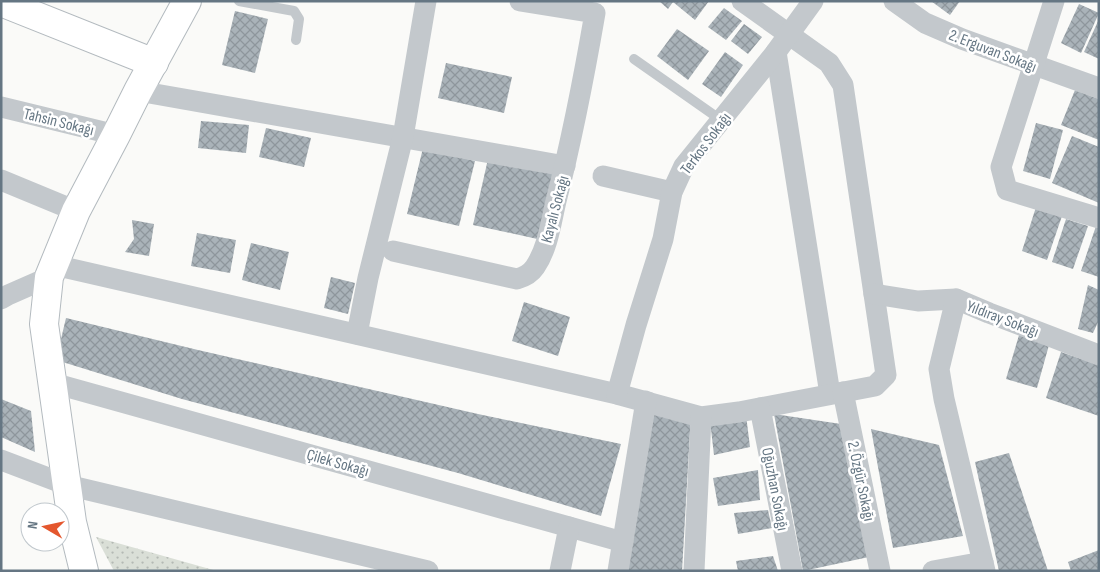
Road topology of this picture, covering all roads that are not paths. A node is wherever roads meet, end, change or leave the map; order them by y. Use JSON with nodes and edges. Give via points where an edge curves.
{"nodes":[{"id":1,"x":187,"y":1,"type":"edge"},
{"id":2,"x":239,"y":1,"type":"edge"},
{"id":3,"x":426,"y":1,"type":"edge"},
{"id":4,"x":520,"y":1,"type":"edge"},
{"id":5,"x":742,"y":1,"type":"edge"},
{"id":6,"x":813,"y":1,"type":"edge"},
{"id":7,"x":894,"y":1,"type":"edge"},
{"id":8,"x":1054,"y":1,"type":"edge"},
{"id":9,"x":1,"y":2,"type":"edge"},
{"id":10,"x":789,"y":34,"type":"junction"},
{"id":11,"x":296,"y":40,"type":"dead end"},
{"id":12,"x":776,"y":52,"type":"junction"},
{"id":13,"x":634,"y":59,"type":"dead end"},
{"id":14,"x":154,"y":63,"type":"junction"},
{"id":15,"x":1034,"y":66,"type":"junction"},
{"id":16,"x":1099,"y":88,"type":"edge"},
{"id":17,"x":138,"y":91,"type":"junction"},
{"id":18,"x":1,"y":107,"type":"edge"},
{"id":19,"x":721,"y":120,"type":"junction"},
{"id":20,"x":116,"y":135,"type":"junction"},
{"id":21,"x":403,"y":137,"type":"junction"},
{"id":22,"x":565,"y":166,"type":"junction"},
{"id":23,"x":604,"y":176,"type":"dead end"},
{"id":24,"x":1,"y":180,"type":"edge"},
{"id":25,"x":672,"y":192,"type":"junction"},
{"id":26,"x":76,"y":211,"type":"junction"},
{"id":27,"x":1099,"y":218,"type":"edge"},
{"id":28,"x":394,"y":251,"type":"dead end"},
{"id":29,"x":52,"y":271,"type":"junction"},
{"id":30,"x":874,"y":294,"type":"junction"},
{"id":31,"x":1,"y":299,"type":"edge"},
{"id":32,"x":956,"y":299,"type":"junction"},
{"id":33,"x":357,"y":334,"type":"junction"},
{"id":34,"x":1099,"y":354,"type":"edge"},
{"id":35,"x":53,"y":383,"type":"junction"},
{"id":36,"x":837,"y":393,"type":"junction"},
{"id":37,"x":617,"y":394,"type":"junction"},
{"id":38,"x":646,"y":401,"type":"junction"},
{"id":39,"x":760,"y":408,"type":"junction"},
{"id":40,"x":702,"y":417,"type":"junction"},
{"id":41,"x":1,"y":460,"type":"edge"},
{"id":42,"x":67,"y":485,"type":"junction"},
{"id":43,"x":569,"y":527,"type":"junction"},
{"id":44,"x":623,"y":542,"type":"junction"},
{"id":45,"x":984,"y":566,"type":"edge"},
{"id":46,"x":84,"y":571,"type":"edge"},
{"id":47,"x":428,"y":571,"type":"edge"},
{"id":48,"x":560,"y":571,"type":"edge"},
{"id":49,"x":618,"y":571,"type":"edge"},
{"id":50,"x":694,"y":571,"type":"edge"},
{"id":51,"x":792,"y":571,"type":"edge"},
{"id":52,"x":880,"y":571,"type":"edge"},
{"id":53,"x":933,"y":571,"type":"edge"}],
"edges":[{"from":1,"to":14,"type":"street"},
{"from":2,"to":11,"type":"lane","via":[[294,11],[299,19]]},
{"from":3,"to":21,"type":"street"},
{"from":4,"to":22,"type":"street","via":[[595,14]]},
{"from":5,"to":10,"type":"street"},
{"from":6,"to":10,"type":"street","name":"Terkos Sokağı"},
{"from":7,"to":15,"type":"street","name":"2. Erguvan Sokağı","via":[[925,23]]},
{"from":8,"to":15,"type":"street"},
{"from":9,"to":14,"type":"street"},
{"from":10,"to":12,"type":"street","name":"Terkos Sokağı"},
{"from":10,"to":30,"type":"street","via":[[829,63],[843,85]]},
{"from":12,"to":19,"type":"street","name":"Terkos Sokağı"},
{"from":12,"to":36,"type":"street","name":"2. Özgür Sokağı"},
{"from":13,"to":19,"type":"lane"},
{"from":14,"to":17,"type":"street"},
{"from":15,"to":16,"type":"street","name":"2. Erguvan Sokağı"},
{"from":15,"to":27,"type":"street","via":[[1001,167],[1007,190]]},
{"from":17,"to":20,"type":"street"},
{"from":17,"to":21,"type":"street","name":"Kayalı Sokağı"},
{"from":18,"to":20,"type":"street","name":"Tahsin Sokağı"},
{"from":19,"to":25,"type":"street","name":"Terkos Sokağı","via":[[684,166]]},
{"from":20,"to":26,"type":"street"},
{"from":21,"to":22,"type":"street","name":"Kayalı Sokağı"},
{"from":21,"to":33,"type":"street"},
{"from":22,"to":28,"type":"street","name":"Kayalı Sokağı","via":[[544,247],[534,268],[523,277],[516,279]]},
{"from":23,"to":25,"type":"street"},
{"from":24,"to":26,"type":"street"},
{"from":25,"to":37,"type":"street","name":"Terkos Sokağı","via":[[663,239]]},
{"from":26,"to":29,"type":"street"},
{"from":29,"to":31,"type":"street"},
{"from":29,"to":33,"type":"street"},
{"from":29,"to":35,"type":"street","via":[[44,324]]},
{"from":30,"to":32,"type":"street","name":"Yıldıray Sokağı","via":[[918,301]]},
{"from":30,"to":36,"type":"street","via":[[886,375],[874,386]]},
{"from":32,"to":34,"type":"street","name":"Yıldıray Sokağı"},
{"from":32,"to":45,"type":"street","via":[[939,369]]},
{"from":33,"to":37,"type":"street"},
{"from":35,"to":42,"type":"street"},
{"from":35,"to":43,"type":"street","name":"Çilek Sokağı"},
{"from":36,"to":39,"type":"street"},
{"from":36,"to":52,"type":"street","name":"2. Özgür Sokağı"},
{"from":37,"to":38,"type":"street"},
{"from":38,"to":40,"type":"street"},
{"from":38,"to":44,"type":"street"},
{"from":39,"to":40,"type":"street"},
{"from":39,"to":51,"type":"street","name":"Oğuzhan Sokağı"},
{"from":40,"to":50,"type":"street"},
{"from":41,"to":42,"type":"street"},
{"from":42,"to":46,"type":"street"},
{"from":42,"to":47,"type":"street"},
{"from":43,"to":44,"type":"street","name":"Çilek Sokağı"},
{"from":43,"to":48,"type":"street"},
{"from":44,"to":49,"type":"street"},
{"from":45,"to":53,"type":"street"}]}
